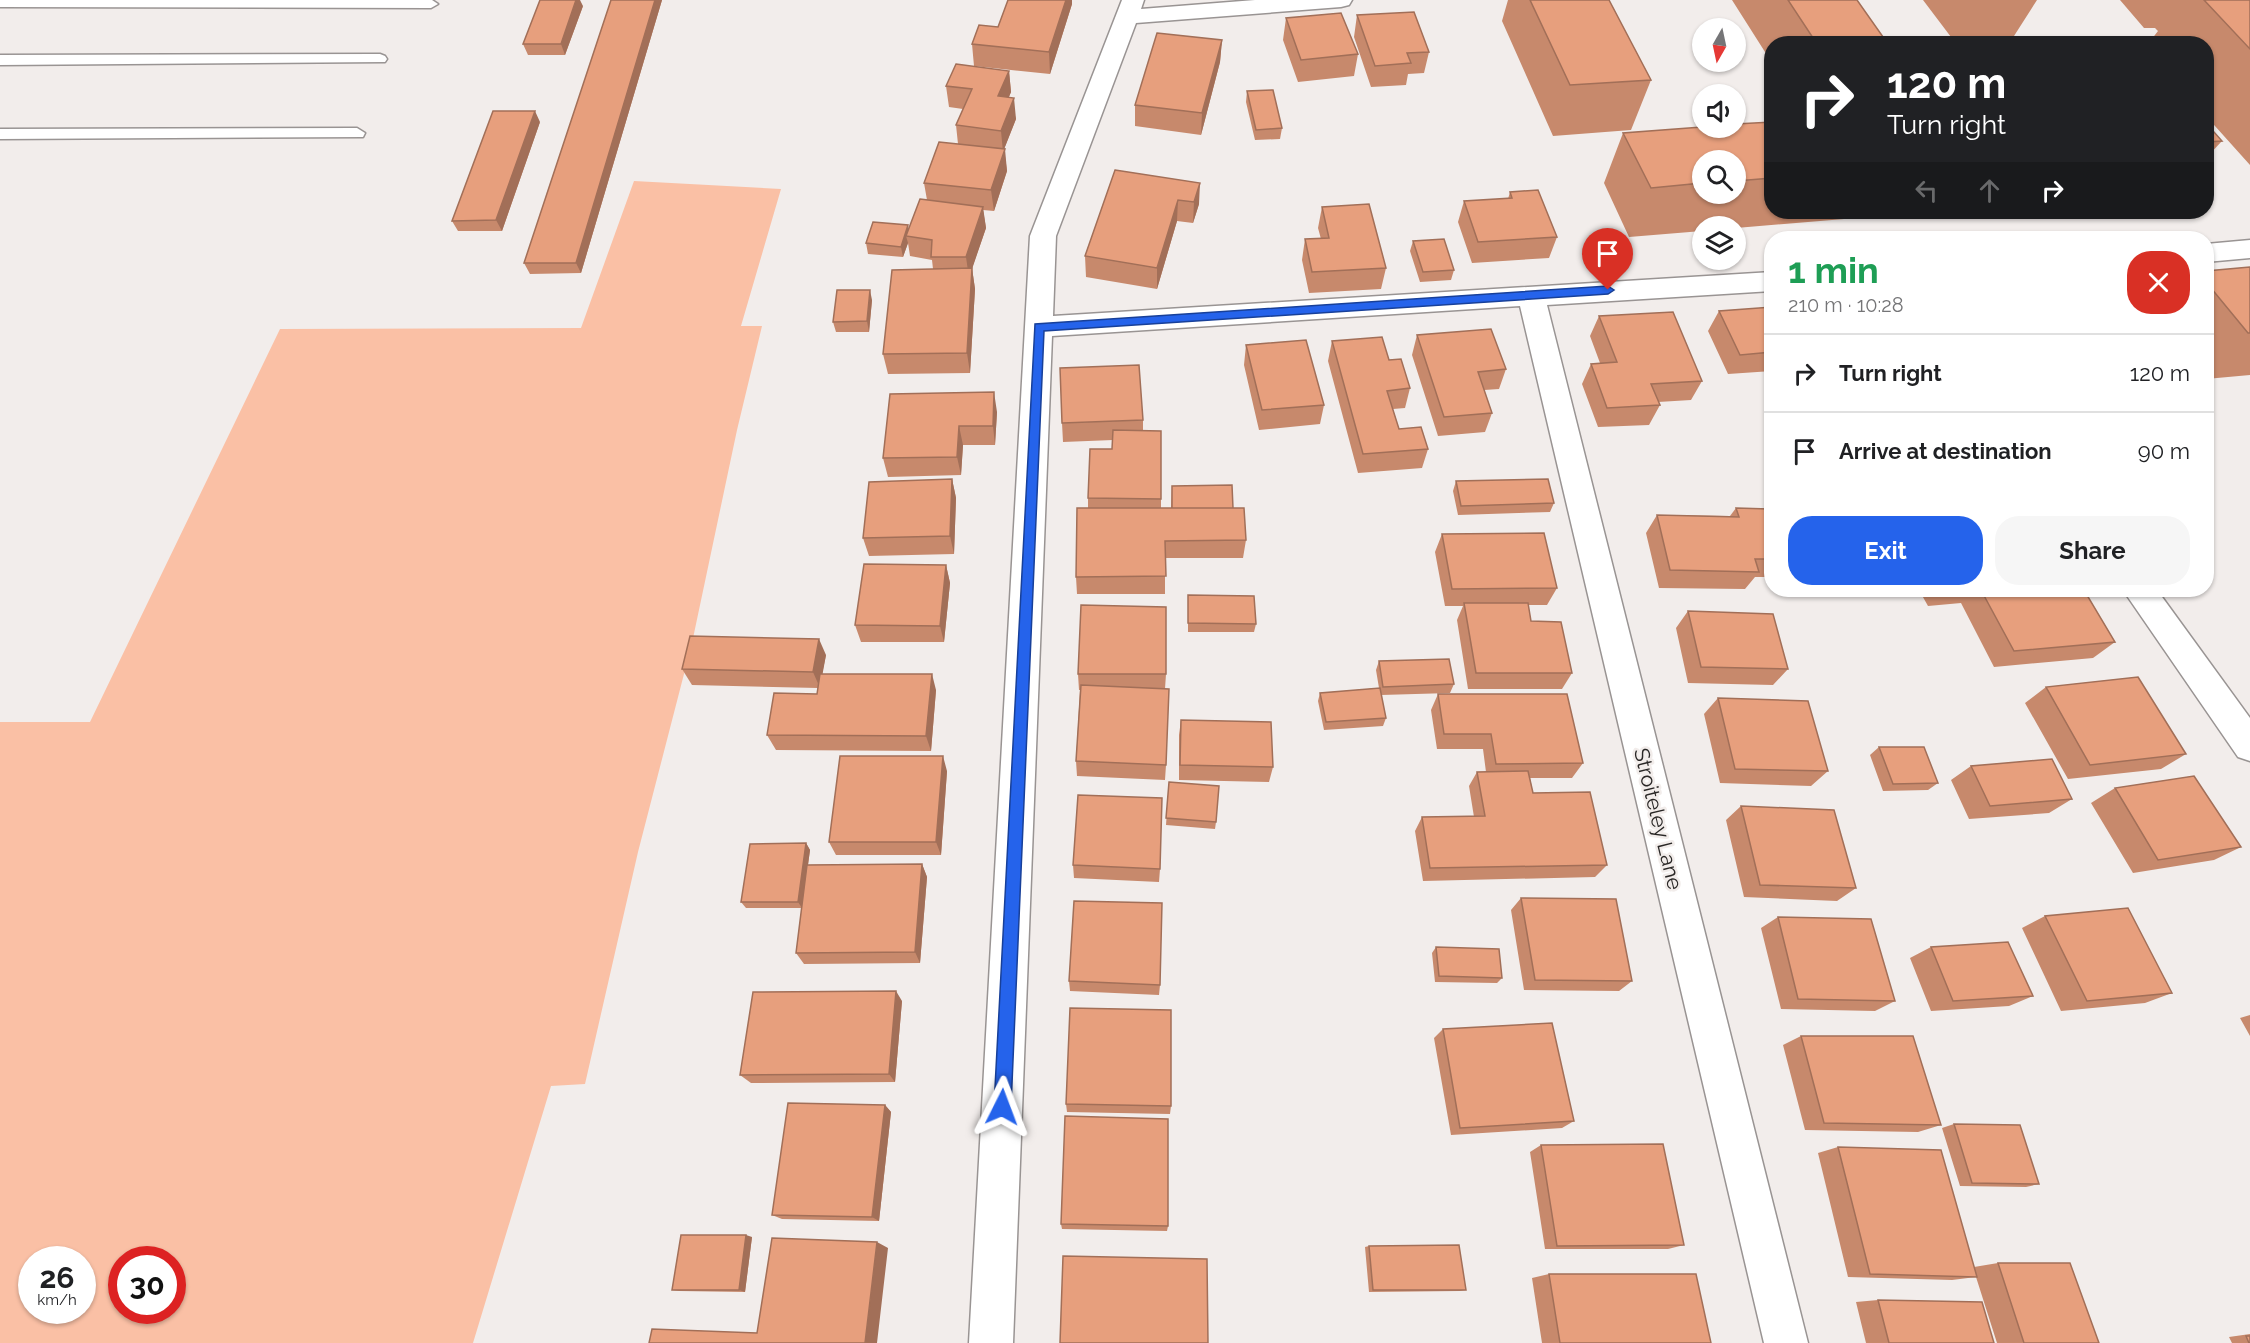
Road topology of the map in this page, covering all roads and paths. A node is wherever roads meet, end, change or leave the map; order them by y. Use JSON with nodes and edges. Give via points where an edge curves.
{"nodes":[{"id":1,"x":1341,"y":0,"type":"edge"},
{"id":2,"x":0,"y":3,"type":"edge"},
{"id":3,"x":431,"y":4,"type":"dead end"},
{"id":4,"x":1129,"y":9,"type":"edge"},
{"id":5,"x":380,"y":59,"type":"dead end"},
{"id":6,"x":0,"y":60,"type":"edge"},
{"id":7,"x":357,"y":133,"type":"dead end"},
{"id":8,"x":0,"y":134,"type":"edge"},
{"id":9,"x":2250,"y":249,"type":"edge"},
{"id":10,"x":2214,"y":252,"type":"edge"},
{"id":11,"x":1764,"y":281,"type":"edge"},
{"id":12,"x":1531,"y":295,"type":"junction"},
{"id":13,"x":1039,"y":327,"type":"junction"},
{"id":14,"x":2144,"y":597,"type":"edge"},
{"id":15,"x":2250,"y":746,"type":"edge"},
{"id":16,"x":991,"y":1343,"type":"edge"},
{"id":17,"x":1786,"y":1343,"type":"edge"}],
"edges":[{"from":1,"to":4,"type":"street"},
{"from":2,"to":3,"type":"lane"},
{"from":4,"to":13,"type":"street","via":[[1043,236]]},
{"from":5,"to":6,"type":"lane"},
{"from":7,"to":8,"type":"lane"},
{"from":9,"to":10,"type":"street"},
{"from":11,"to":12,"type":"street"},
{"from":12,"to":13,"type":"street"},
{"from":12,"to":17,"type":"street","name":"Stroiteley Lane"},
{"from":13,"to":16,"type":"street"},
{"from":14,"to":15,"type":"street"}]}
